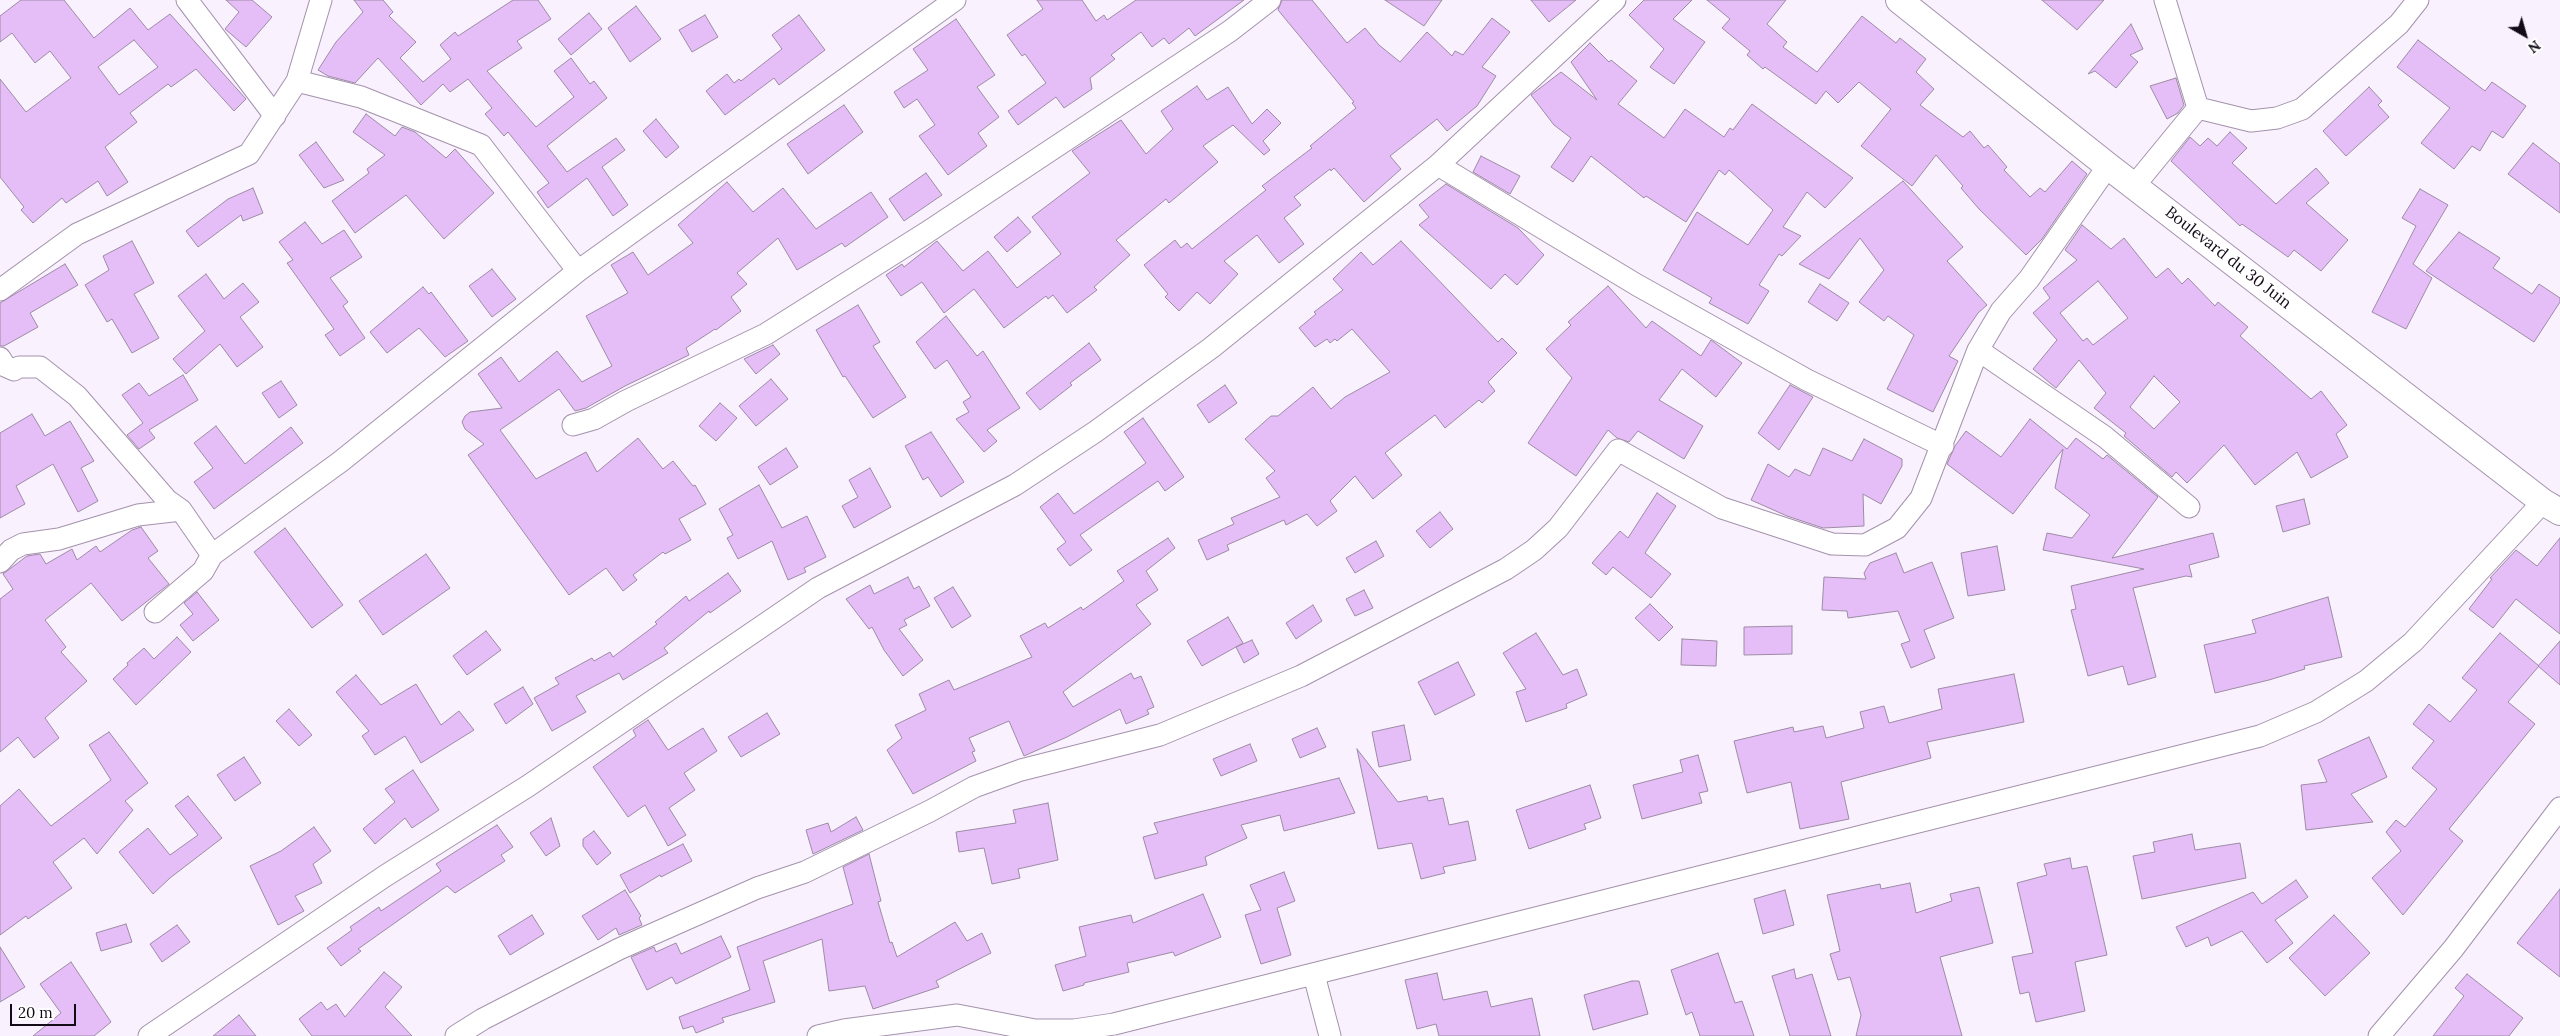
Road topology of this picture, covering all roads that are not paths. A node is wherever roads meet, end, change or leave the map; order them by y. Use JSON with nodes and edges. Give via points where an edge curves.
{"nodes":[{"id":1,"x":187,"y":0,"type":"edge"},
{"id":2,"x":321,"y":0,"type":"edge"},
{"id":3,"x":955,"y":0,"type":"edge"},
{"id":4,"x":1270,"y":0,"type":"edge"},
{"id":5,"x":1615,"y":0,"type":"edge"},
{"id":6,"x":1899,"y":0,"type":"edge"},
{"id":7,"x":2165,"y":0,"type":"edge"},
{"id":8,"x":2418,"y":0,"type":"edge"},
{"id":9,"x":297,"y":81,"type":"junction"},
{"id":10,"x":2198,"y":108,"type":"junction"},
{"id":11,"x":275,"y":116,"type":"junction"},
{"id":12,"x":1438,"y":165,"type":"junction"},
{"id":13,"x":2108,"y":166,"type":"junction"},
{"id":14,"x":2134,"y":186,"type":"junction"},
{"id":15,"x":578,"y":271,"type":"junction"},
{"id":16,"x":0,"y":290,"type":"edge"},
{"id":17,"x":1978,"y":350,"type":"junction"},
{"id":18,"x":0,"y":358,"type":"edge"},
{"id":19,"x":573,"y":425,"type":"dead end"},
{"id":20,"x":1943,"y":446,"type":"junction"},
{"id":21,"x":2552,"y":507,"type":"edge"},
{"id":22,"x":2189,"y":508,"type":"dead end"},
{"id":23,"x":181,"y":510,"type":"junction"},
{"id":24,"x":212,"y":555,"type":"junction"},
{"id":25,"x":0,"y":562,"type":"edge"},
{"id":26,"x":155,"y":612,"type":"dead end"},
{"id":27,"x":2560,"y":808,"type":"edge"},
{"id":28,"x":1314,"y":975,"type":"junction"},
{"id":29,"x":1032,"y":1033,"type":"edge"},
{"id":30,"x":149,"y":1036,"type":"edge"},
{"id":31,"x":456,"y":1036,"type":"edge"},
{"id":32,"x":818,"y":1036,"type":"edge"},
{"id":33,"x":1330,"y":1036,"type":"edge"},
{"id":34,"x":2379,"y":1036,"type":"edge"}],
"edges":[{"from":1,"to":11,"type":"street"},
{"from":2,"to":9,"type":"street"},
{"from":3,"to":15,"type":"street"},
{"from":4,"to":19,"type":"street","via":[[1230,32],[926,233],[766,334],[594,419]]},
{"from":5,"to":12,"type":"street"},
{"from":6,"to":13,"type":"street","name":"Boulevard du 30 Juin"},
{"from":7,"to":10,"type":"street"},
{"from":8,"to":10,"type":"street","via":[[2399,24],[2302,109],[2277,118],[2251,121]]},
{"from":9,"to":11,"type":"street"},
{"from":9,"to":15,"type":"street","via":[[361,97],[481,145]]},
{"from":10,"to":14,"type":"street"},
{"from":11,"to":16,"type":"street","via":[[249,154],[77,234]]},
{"from":12,"to":20,"type":"street","via":[[1637,285],[1807,380]]},
{"from":12,"to":30,"type":"street","via":[[1211,348],[1095,432],[1015,486],[818,588],[528,786],[385,876]]},
{"from":13,"to":14,"type":"street","name":"Boulevard du 30 Juin"},
{"from":13,"to":17,"type":"street","via":[[2028,279],[2001,311]]},
{"from":14,"to":21,"type":"street","name":"Boulevard du 30 Juin"},
{"from":15,"to":24,"type":"street","via":[[340,462]]},
{"from":17,"to":20,"type":"street"},
{"from":17,"to":22,"type":"street","via":[[2105,437]]},
{"from":18,"to":23,"type":"street","via":[[5,366],[14,370],[40,367],[77,396],[167,500]]},
{"from":20,"to":31,"type":"street","via":[[1921,498],[1897,528],[1865,545],[1832,544],[1722,508],[1618,450],[1558,528],[1534,550],[1506,569],[1319,667],[1160,735],[1021,770],[974,786],[805,872],[757,888],[619,949]]},
{"from":21,"to":28,"type":"street","via":[[2413,642],[2366,681],[2316,712],[2260,736]]},
{"from":23,"to":24,"type":"street"},
{"from":23,"to":25,"type":"street","via":[[138,515],[60,539],[22,544]]},
{"from":24,"to":26,"type":"street","via":[[203,571]]},
{"from":27,"to":34,"type":"street","via":[[2453,949]]},
{"from":28,"to":29,"type":"street","via":[[1114,1024]]},
{"from":28,"to":33,"type":"street"},
{"from":29,"to":32,"type":"street","via":[[957,1015]]}]}
